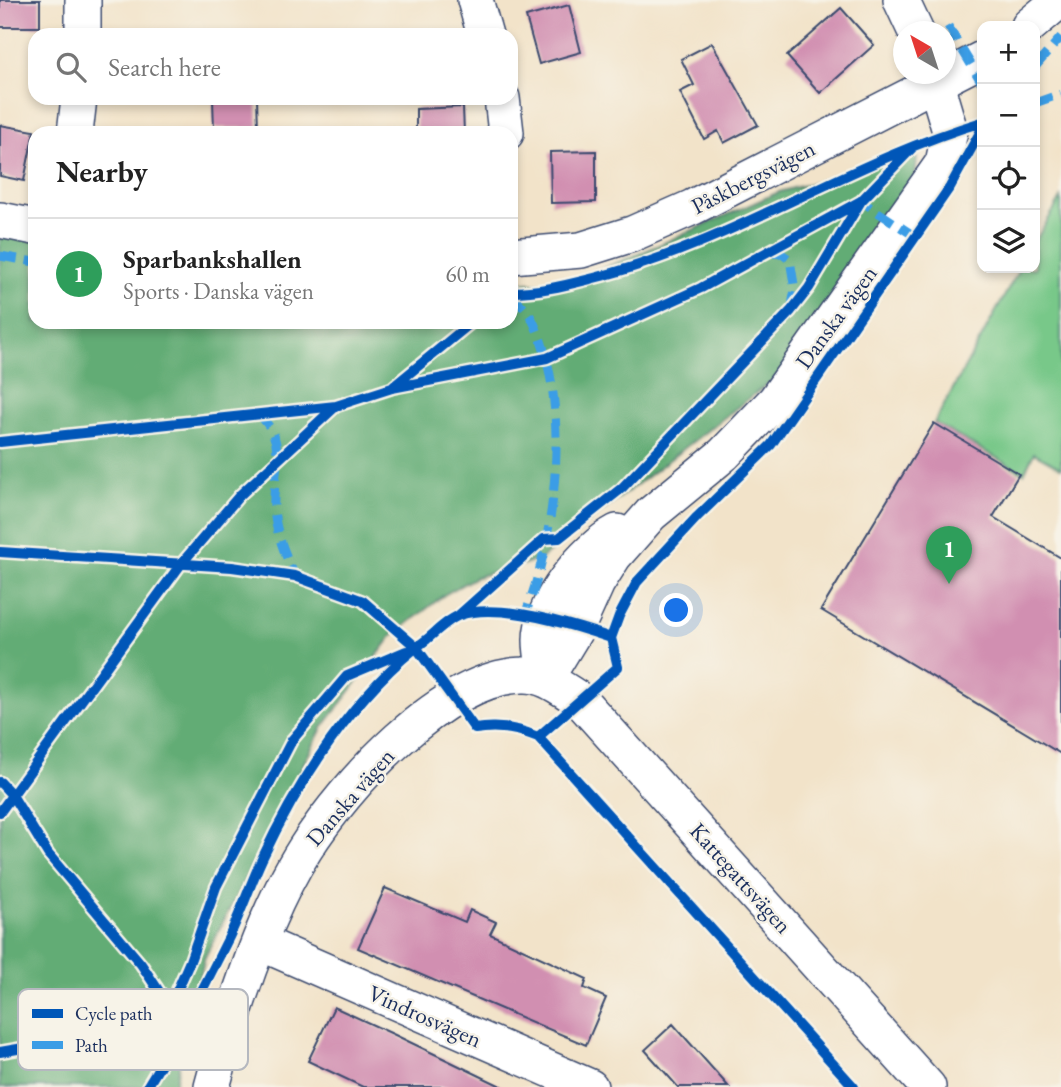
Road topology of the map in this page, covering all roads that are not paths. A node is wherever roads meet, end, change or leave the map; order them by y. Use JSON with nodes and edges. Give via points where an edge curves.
{"nodes":[{"id":1,"x":83,"y":0,"type":"edge"},
{"id":2,"x":475,"y":0,"type":"edge"},
{"id":3,"x":901,"y":0,"type":"edge"},
{"id":4,"x":1060,"y":0,"type":"edge"},
{"id":5,"x":911,"y":21,"type":"edge"},
{"id":6,"x":1035,"y":21,"type":"edge"},
{"id":7,"x":83,"y":28,"type":"edge"},
{"id":8,"x":483,"y":28,"type":"edge"},
{"id":9,"x":977,"y":61,"type":"edge"},
{"id":10,"x":956,"y":70,"type":"edge"},
{"id":11,"x":924,"y":84,"type":"edge"},
{"id":12,"x":937,"y":84,"type":"edge"},
{"id":13,"x":78,"y":105,"type":"edge"},
{"id":14,"x":503,"y":105,"type":"edge"},
{"id":15,"x":76,"y":126,"type":"edge"},
{"id":16,"x":505,"y":126,"type":"edge"},
{"id":17,"x":0,"y":220,"type":"edge"},
{"id":18,"x":28,"y":226,"type":"edge"},
{"id":19,"x":518,"y":255,"type":"edge"},
{"id":20,"x":546,"y":678,"type":"junction"},
{"id":21,"x":261,"y":943,"type":"junction"},
{"id":22,"x":245,"y":989,"type":"edge"},
{"id":23,"x":218,"y":1070,"type":"edge"},
{"id":24,"x":212,"y":1087,"type":"edge"},
{"id":25,"x":590,"y":1087,"type":"edge"},
{"id":26,"x":928,"y":1087,"type":"edge"}],
"edges":[{"from":1,"to":7,"type":"street"},
{"from":2,"to":8,"type":"street"},
{"from":3,"to":5,"type":"street"},
{"from":4,"to":6,"type":"street"},
{"from":9,"to":10,"type":"street","name":"Påskbergsvägen"},
{"from":11,"to":19,"type":"street","name":"Påskbergsvägen","via":[[693,207],[632,234],[581,250]]},
{"from":12,"to":20,"type":"street","name":"Danska vägen","via":[[950,131],[943,163],[775,401],[751,429],[652,514],[614,556]]},
{"from":13,"to":15,"type":"street"},
{"from":14,"to":16,"type":"street"},
{"from":17,"to":18,"type":"street"},
{"from":20,"to":21,"type":"street","name":"Danska vägen","via":[[524,674],[478,685],[433,710],[406,734],[358,781],[304,850]]},
{"from":20,"to":26,"type":"street","name":"Kattegattsvägen","via":[[580,700]]},
{"from":21,"to":22,"type":"street","name":"Danska vägen"},
{"from":21,"to":25,"type":"street","name":"Vindrosvägen"},
{"from":23,"to":24,"type":"street","name":"Danska vägen"}]}
